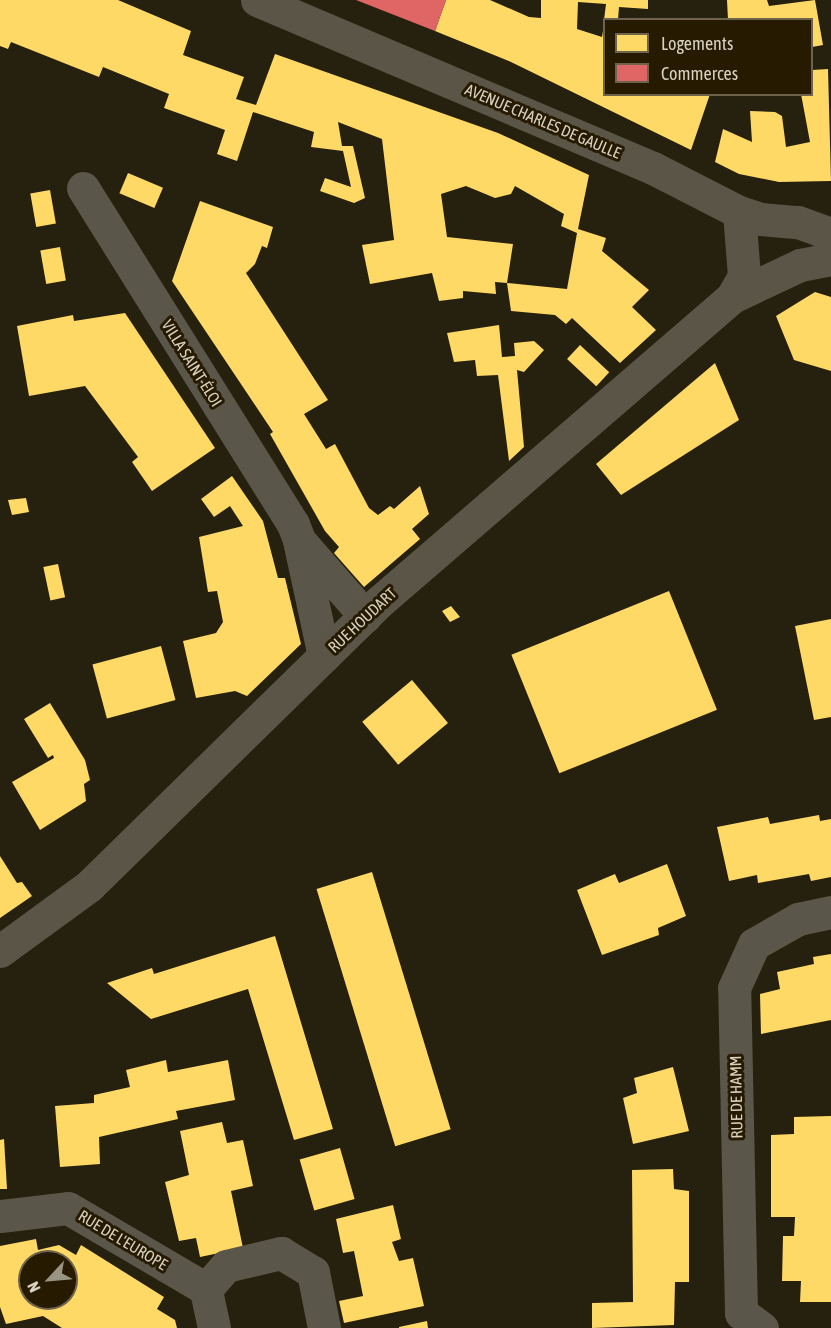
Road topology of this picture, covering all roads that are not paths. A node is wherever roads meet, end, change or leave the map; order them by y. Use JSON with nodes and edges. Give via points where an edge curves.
{"nodes":[{"id":1,"x":257,"y":0,"type":"edge"},
{"id":2,"x":83,"y":188,"type":"dead end"},
{"id":3,"x":739,"y":212,"type":"junction"},
{"id":4,"x":831,"y":234,"type":"edge"},
{"id":5,"x":831,"y":259,"type":"edge"},
{"id":6,"x":732,"y":297,"type":"junction"},
{"id":7,"x":299,"y":540,"type":"junction"},
{"id":8,"x":365,"y":616,"type":"junction"},
{"id":9,"x":324,"y":656,"type":"junction"},
{"id":10,"x":831,"y":912,"type":"edge"},
{"id":11,"x":0,"y":951,"type":"edge"},
{"id":12,"x":0,"y":1216,"type":"edge"},
{"id":13,"x":206,"y":1289,"type":"junction"},
{"id":14,"x":214,"y":1328,"type":"edge"},
{"id":15,"x":324,"y":1328,"type":"edge"},
{"id":16,"x":762,"y":1328,"type":"edge"}],
"edges":[{"from":1,"to":3,"type":"street","name":"AVENUE CHARLES DE GAULLE","via":[[652,168]]},
{"from":2,"to":7,"type":"street","name":"VILLA SAINT-ÉLOI","via":[[293,524]]},
{"from":3,"to":4,"type":"street","name":"AVENUE CHARLES DE GAULLE","via":[[760,219],[798,222]]},
{"from":3,"to":6,"type":"street","name":"RUE HOUDART","via":[[744,276]]},
{"from":5,"to":6,"type":"street","name":"RUE HOUDART","via":[[800,264]]},
{"from":6,"to":8,"type":"street","name":"RUE HOUDART"},
{"from":7,"to":8,"type":"street","name":"VILLA SAINT-ÉLOI"},
{"from":7,"to":9,"type":"street","name":"VILLA SAINT-ÉLOI"},
{"from":8,"to":9,"type":"street","name":"RUE HOUDART"},
{"from":9,"to":11,"type":"street","name":"RUE HOUDART","via":[[88,886]]},
{"from":10,"to":16,"type":"street","name":"RUE DE HAMM","via":[[798,919],[754,944],[734,988],[741,1312]]},
{"from":12,"to":13,"type":"street","name":"RUE DE L'EUROPE","via":[[68,1208]]},
{"from":13,"to":14,"type":"street"},
{"from":13,"to":15,"type":"street","via":[[226,1266],[281,1252],[313,1272]]}]}
